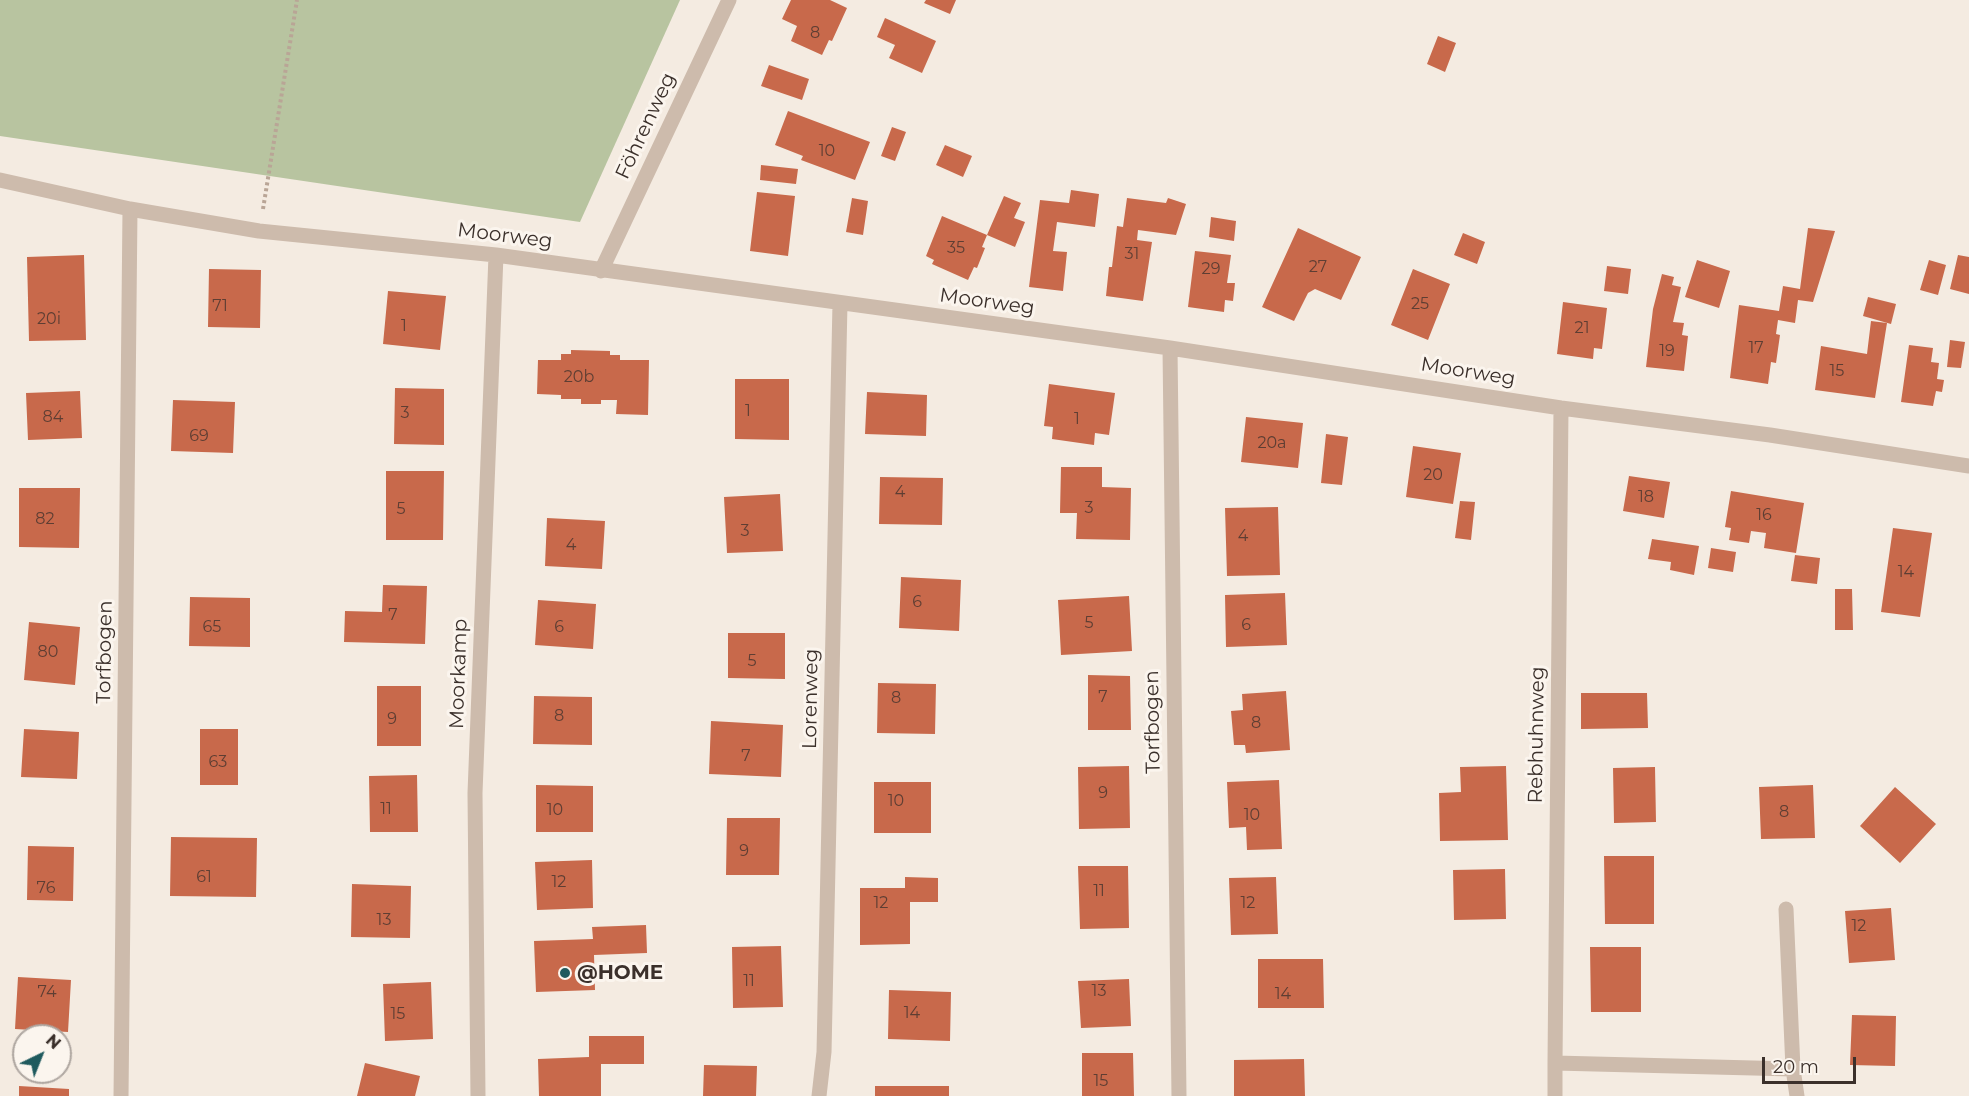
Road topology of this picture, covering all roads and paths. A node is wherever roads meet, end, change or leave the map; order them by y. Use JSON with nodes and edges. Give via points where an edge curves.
{"nodes":[{"id":1,"x":297,"y":0,"type":"edge"},
{"id":2,"x":729,"y":0,"type":"edge"},
{"id":3,"x":0,"y":180,"type":"edge"},
{"id":4,"x":130,"y":209,"type":"junction"},
{"id":5,"x":259,"y":231,"type":"junction"},
{"id":6,"x":496,"y":255,"type":"junction"},
{"id":7,"x":602,"y":271,"type":"junction"},
{"id":8,"x":840,"y":303,"type":"junction"},
{"id":9,"x":1170,"y":348,"type":"junction"},
{"id":10,"x":1561,"y":408,"type":"junction"},
{"id":11,"x":1969,"y":466,"type":"edge"},
{"id":12,"x":1786,"y":909,"type":"dead end"},
{"id":13,"x":1555,"y":1063,"type":"junction"},
{"id":14,"x":1793,"y":1069,"type":"junction"},
{"id":15,"x":122,"y":1096,"type":"edge"},
{"id":16,"x":478,"y":1096,"type":"edge"},
{"id":17,"x":819,"y":1096,"type":"edge"},
{"id":18,"x":1179,"y":1096,"type":"edge"},
{"id":19,"x":1555,"y":1096,"type":"edge"},
{"id":20,"x":1797,"y":1096,"type":"edge"}],
"edges":[{"from":1,"to":5,"type":"path"},
{"from":2,"to":7,"type":"street","name":"Föhrenweg"},
{"from":3,"to":4,"type":"street","name":"Moorweg"},
{"from":4,"to":5,"type":"street","name":"Moorweg"},
{"from":4,"to":15,"type":"street","name":"Torfbogen"},
{"from":5,"to":6,"type":"street","name":"Moorweg"},
{"from":6,"to":7,"type":"street","name":"Moorweg"},
{"from":6,"to":16,"type":"street","name":"Moorkamp","via":[[475,793]]},
{"from":7,"to":8,"type":"street","name":"Moorweg"},
{"from":8,"to":9,"type":"street","name":"Moorweg"},
{"from":8,"to":17,"type":"street","name":"Lorenweg","via":[[824,1052]]},
{"from":9,"to":10,"type":"street","name":"Moorweg"},
{"from":9,"to":18,"type":"street","name":"Torfbogen"},
{"from":10,"to":11,"type":"street","name":"Moorweg"},
{"from":10,"to":13,"type":"street","name":"Rebhuhnweg"},
{"from":12,"to":14,"type":"street"},
{"from":13,"to":14,"type":"street"},
{"from":13,"to":19,"type":"street","name":"Rebhuhnweg"},
{"from":14,"to":20,"type":"street"}]}
